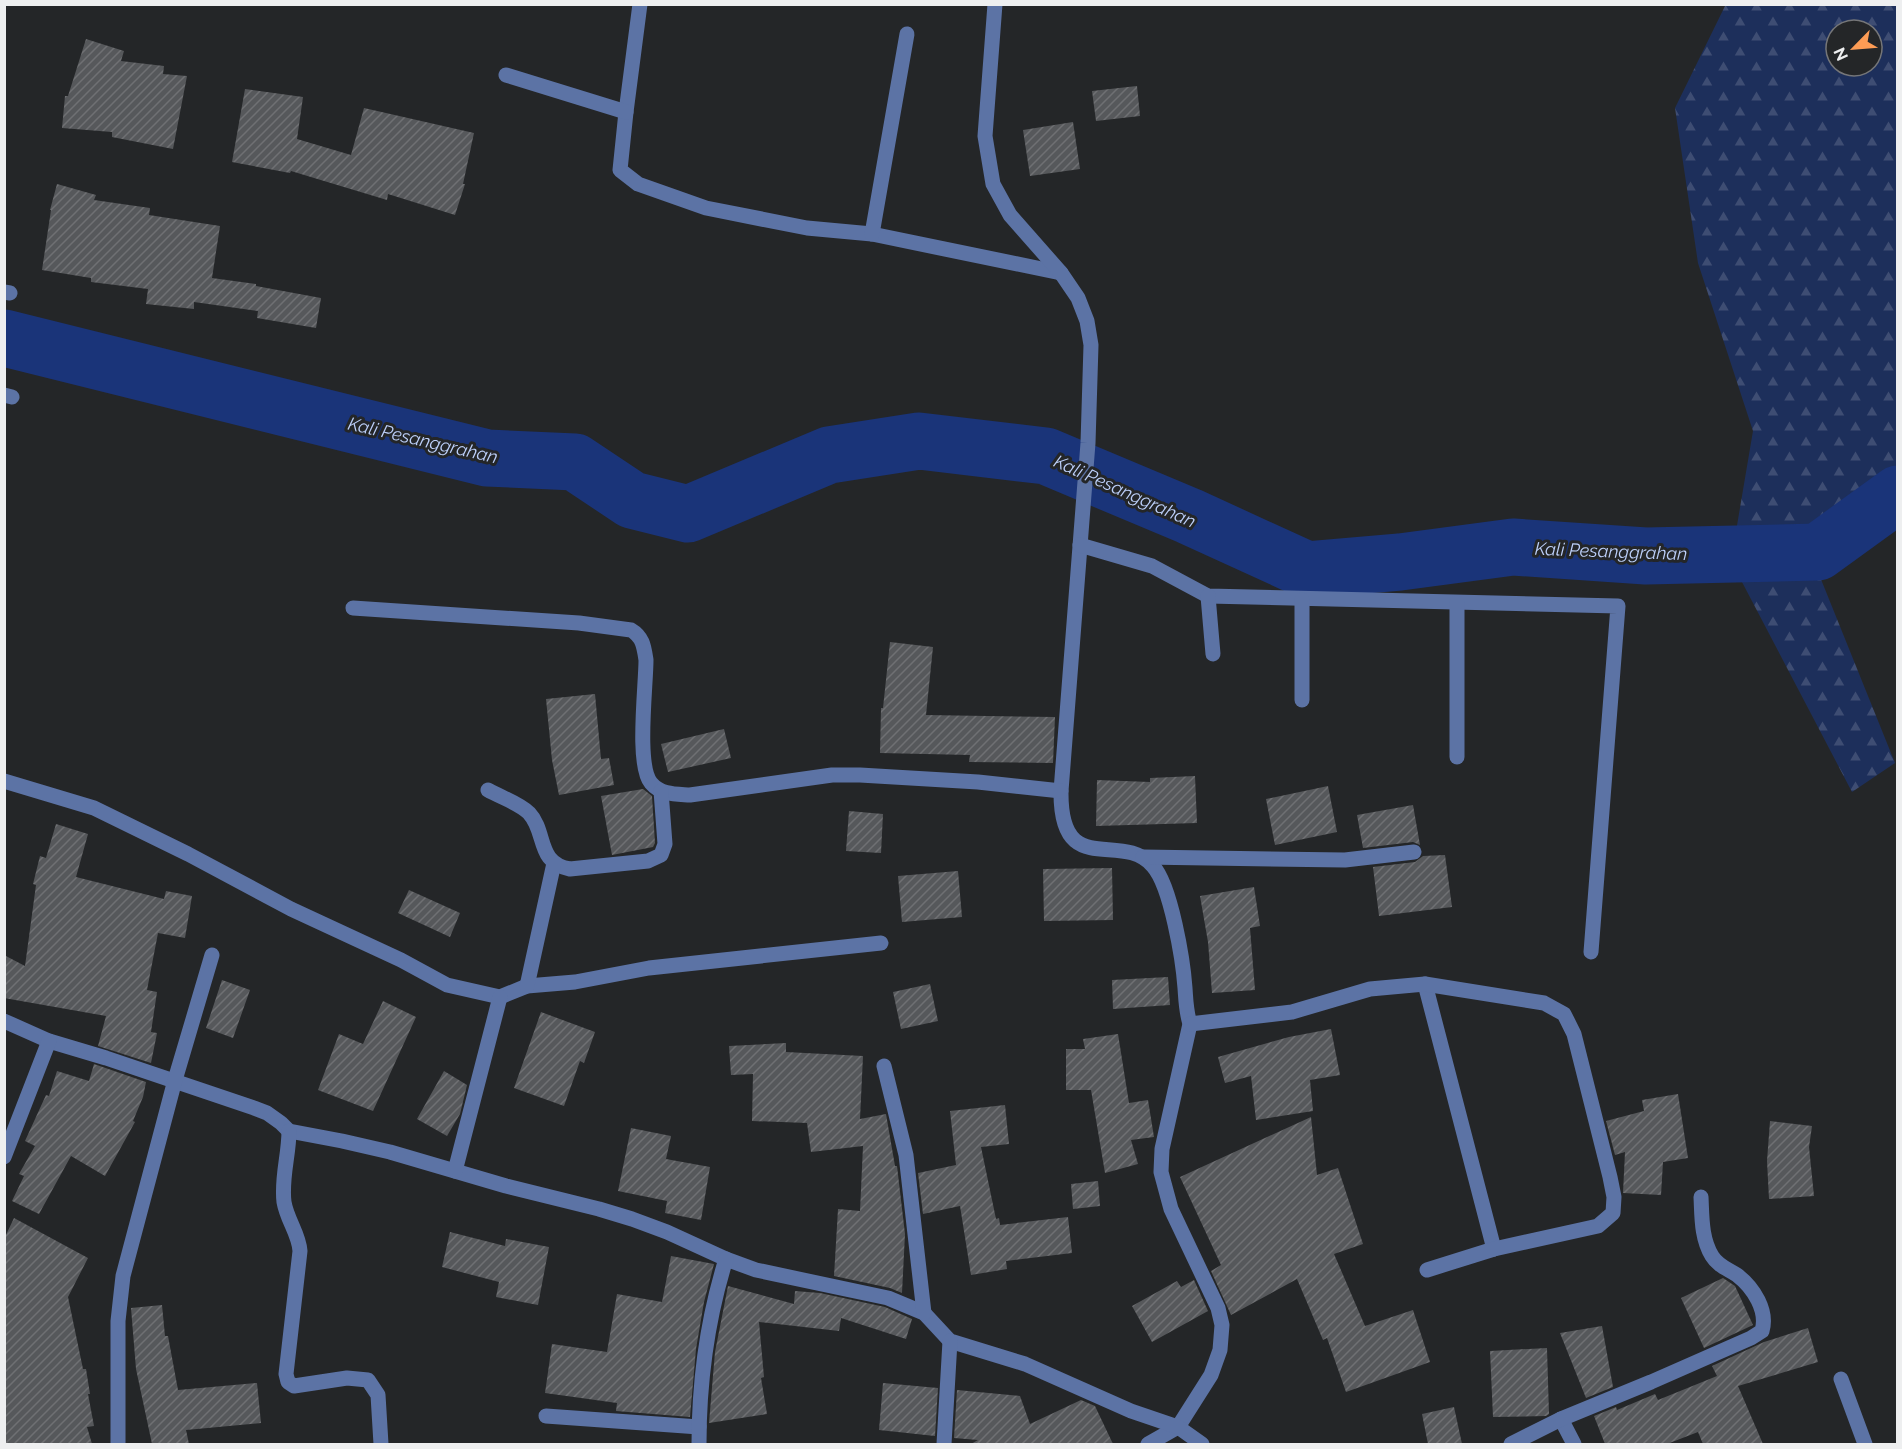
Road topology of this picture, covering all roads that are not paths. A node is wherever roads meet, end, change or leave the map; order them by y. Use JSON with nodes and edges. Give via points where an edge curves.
{"nodes":[{"id":1,"x":640,"y":4,"type":"edge"},
{"id":2,"x":995,"y":4,"type":"edge"},
{"id":3,"x":907,"y":34,"type":"dead end"},
{"id":4,"x":506,"y":75,"type":"dead end"},
{"id":5,"x":626,"y":112,"type":"junction"},
{"id":6,"x":872,"y":234,"type":"junction"},
{"id":7,"x":1061,"y":273,"type":"junction"},
{"id":8,"x":1080,"y":545,"type":"junction"},
{"id":9,"x":1208,"y":596,"type":"junction"},
{"id":10,"x":1302,"y":600,"type":"junction"},
{"id":11,"x":1457,"y":603,"type":"junction"},
{"id":12,"x":353,"y":608,"type":"dead end"},
{"id":13,"x":1213,"y":654,"type":"dead end"},
{"id":14,"x":1302,"y":700,"type":"dead end"},
{"id":15,"x":1457,"y":757,"type":"dead end"},
{"id":16,"x":4,"y":781,"type":"edge"},
{"id":17,"x":488,"y":790,"type":"dead end"},
{"id":18,"x":661,"y":791,"type":"junction"},
{"id":19,"x":1061,"y":791,"type":"junction"},
{"id":20,"x":1414,"y":852,"type":"dead end"},
{"id":21,"x":1143,"y":857,"type":"junction"},
{"id":22,"x":554,"y":862,"type":"junction"},
{"id":23,"x":881,"y":944,"type":"dead end"},
{"id":24,"x":1590,"y":952,"type":"dead end"},
{"id":25,"x":212,"y":954,"type":"dead end"},
{"id":26,"x":1425,"y":984,"type":"junction"},
{"id":27,"x":527,"y":986,"type":"junction"},
{"id":28,"x":500,"y":997,"type":"junction"},
{"id":29,"x":4,"y":1021,"type":"edge"},
{"id":30,"x":1190,"y":1024,"type":"junction"},
{"id":31,"x":49,"y":1041,"type":"junction"},
{"id":32,"x":884,"y":1066,"type":"dead end"},
{"id":33,"x":175,"y":1080,"type":"junction"},
{"id":34,"x":289,"y":1131,"type":"junction"},
{"id":35,"x":4,"y":1157,"type":"edge"},
{"id":36,"x":455,"y":1171,"type":"junction"},
{"id":37,"x":1701,"y":1197,"type":"dead end"},
{"id":38,"x":1494,"y":1249,"type":"junction"},
{"id":39,"x":726,"y":1259,"type":"junction"},
{"id":40,"x":1427,"y":1270,"type":"dead end"},
{"id":41,"x":924,"y":1313,"type":"junction"},
{"id":42,"x":950,"y":1341,"type":"junction"},
{"id":43,"x":1841,"y":1379,"type":"dead end"},
{"id":44,"x":546,"y":1416,"type":"dead end"},
{"id":45,"x":1562,"y":1419,"type":"junction"},
{"id":46,"x":699,"y":1427,"type":"junction"},
{"id":47,"x":1178,"y":1427,"type":"junction"},
{"id":48,"x":118,"y":1444,"type":"edge"},
{"id":49,"x":381,"y":1444,"type":"edge"},
{"id":50,"x":699,"y":1444,"type":"edge"},
{"id":51,"x":944,"y":1444,"type":"edge"},
{"id":52,"x":1148,"y":1444,"type":"edge"},
{"id":53,"x":1202,"y":1444,"type":"edge"},
{"id":54,"x":1511,"y":1444,"type":"edge"},
{"id":55,"x":1574,"y":1444,"type":"edge"},
{"id":56,"x":1864,"y":1444,"type":"edge"}],
"edges":[{"from":1,"to":5,"type":"street"},
{"from":2,"to":7,"type":"street","via":[[985,136],[993,184],[1010,215]]},
{"from":3,"to":6,"type":"street"},
{"from":4,"to":5,"type":"street"},
{"from":5,"to":6,"type":"street","via":[[620,170],[638,184],[718,210],[807,228]]},
{"from":6,"to":7,"type":"street"},
{"from":7,"to":8,"type":"street","via":[[1078,298],[1091,345]]},
{"from":8,"to":9,"type":"street","via":[[1152,566]]},
{"from":8,"to":19,"type":"street"},
{"from":9,"to":10,"type":"street"},
{"from":9,"to":13,"type":"street"},
{"from":10,"to":11,"type":"street"},
{"from":10,"to":14,"type":"street"},
{"from":11,"to":15,"type":"street"},
{"from":11,"to":24,"type":"street","via":[[1618,606]]},
{"from":12,"to":18,"type":"street","via":[[631,630],[644,645],[646,660],[646,775]]},
{"from":16,"to":28,"type":"street","via":[[94,808],[447,985]]},
{"from":17,"to":22,"type":"street","via":[[526,811],[538,824],[539,838]]},
{"from":18,"to":19,"type":"street","via":[[690,795],[832,775],[860,775]]},
{"from":18,"to":22,"type":"street","via":[[665,844],[661,855],[648,861],[570,869]]},
{"from":19,"to":21,"type":"street","via":[[1062,816],[1074,839],[1096,849]]},
{"from":20,"to":21,"type":"street","via":[[1346,860]]},
{"from":21,"to":30,"type":"street","via":[[1153,865],[1167,891]]},
{"from":22,"to":27,"type":"street"},
{"from":23,"to":27,"type":"street","via":[[649,968],[575,982]]},
{"from":25,"to":33,"type":"street"},
{"from":26,"to":30,"type":"street","via":[[1370,989],[1292,1012]]},
{"from":26,"to":38,"type":"street"},
{"from":26,"to":38,"type":"street","via":[[1544,1003],[1564,1014],[1574,1034],[1610,1177],[1613,1213],[1598,1226]]},
{"from":27,"to":28,"type":"street"},
{"from":28,"to":36,"type":"street"},
{"from":29,"to":31,"type":"street"},
{"from":30,"to":47,"type":"street","via":[[1162,1149],[1161,1172],[1171,1209],[1211,1290],[1222,1325],[1220,1350],[1211,1376]]},
{"from":31,"to":33,"type":"street"},
{"from":31,"to":35,"type":"street"},
{"from":32,"to":41,"type":"street","via":[[906,1155]]},
{"from":33,"to":34,"type":"street","via":[[267,1113]]},
{"from":33,"to":48,"type":"street","via":[[123,1276],[118,1322]]},
{"from":34,"to":36,"type":"street"},
{"from":34,"to":49,"type":"street","via":[[284,1202],[300,1251],[288,1382],[294,1386],[347,1378],[368,1380],[378,1395]]},
{"from":36,"to":39,"type":"street","via":[[632,1219]]},
{"from":37,"to":45,"type":"street","via":[[1704,1236],[1712,1256],[1751,1290],[1763,1312],[1762,1331]]},
{"from":38,"to":40,"type":"street"},
{"from":39,"to":41,"type":"street","via":[[756,1270],[888,1298]]},
{"from":39,"to":46,"type":"street","via":[[706,1337]]},
{"from":41,"to":42,"type":"street"},
{"from":42,"to":47,"type":"street","via":[[1024,1364]]},
{"from":42,"to":51,"type":"street"},
{"from":43,"to":56,"type":"street"},
{"from":44,"to":46,"type":"street"},
{"from":45,"to":54,"type":"street"},
{"from":45,"to":55,"type":"street"},
{"from":46,"to":50,"type":"street"},
{"from":47,"to":52,"type":"street"},
{"from":47,"to":53,"type":"street"}]}
